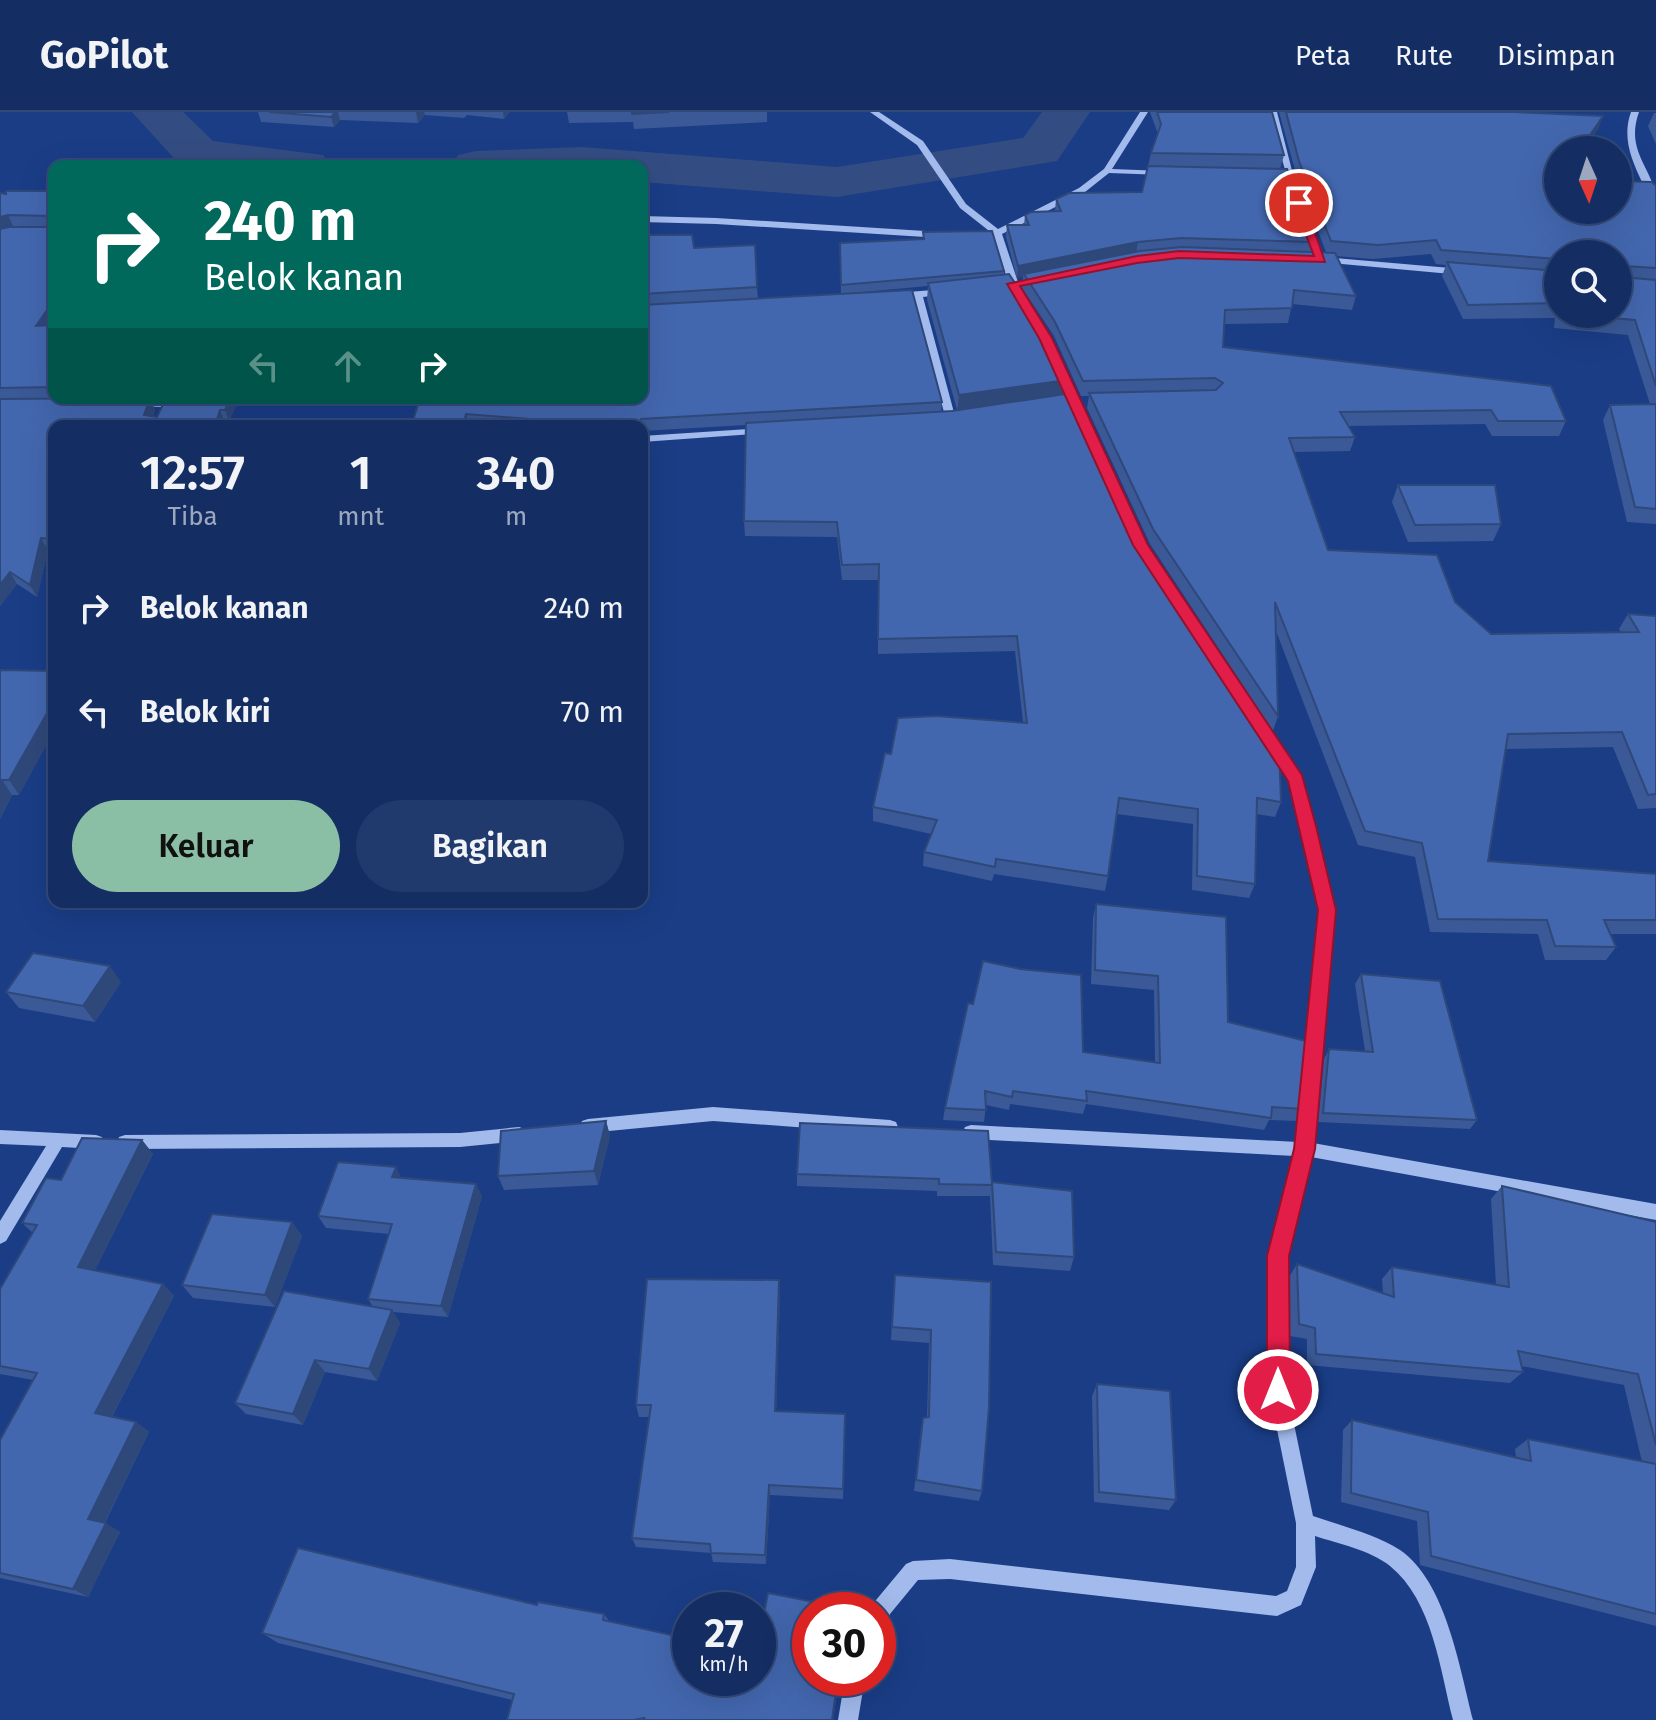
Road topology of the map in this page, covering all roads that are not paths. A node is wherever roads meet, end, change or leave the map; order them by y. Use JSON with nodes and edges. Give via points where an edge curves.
{"nodes":[{"id":1,"x":874,"y":112,"type":"edge"},
{"id":2,"x":1144,"y":112,"type":"edge"},
{"id":3,"x":1273,"y":112,"type":"edge"},
{"id":4,"x":1635,"y":112,"type":"edge"},
{"id":5,"x":1107,"y":171,"type":"junction"},
{"id":6,"x":1169,"y":173,"type":"edge"},
{"id":7,"x":1275,"y":175,"type":"edge"},
{"id":8,"x":1289,"y":175,"type":"junction"},
{"id":9,"x":1656,"y":201,"type":"edge"},
{"id":10,"x":1299,"y":203,"type":"edge"},
{"id":11,"x":648,"y":219,"type":"edge"},
{"id":12,"x":989,"y":233,"type":"junction"},
{"id":13,"x":950,"y":235,"type":"edge"},
{"id":14,"x":1315,"y":246,"type":"edge"},
{"id":15,"x":1306,"y":259,"type":"edge"},
{"id":16,"x":1321,"y":260,"type":"junction"},
{"id":17,"x":1476,"y":273,"type":"edge"},
{"id":18,"x":1014,"y":287,"type":"edge"},
{"id":19,"x":950,"y":291,"type":"edge"},
{"id":20,"x":918,"y":295,"type":"junction"},
{"id":21,"x":888,"y":297,"type":"edge"},
{"id":22,"x":167,"y":404,"type":"edge"},
{"id":23,"x":162,"y":415,"type":"edge"},
{"id":24,"x":967,"y":417,"type":"edge"},
{"id":25,"x":951,"y":420,"type":"junction"},
{"id":26,"x":936,"y":421,"type":"edge"},
{"id":27,"x":782,"y":430,"type":"edge"},
{"id":28,"x":648,"y":439,"type":"edge"},
{"id":29,"x":1258,"y":722,"type":"edge"},
{"id":30,"x":571,"y":1128,"type":"edge"},
{"id":31,"x":915,"y":1129,"type":"edge"},
{"id":32,"x":539,"y":1131,"type":"edge"},
{"id":33,"x":961,"y":1131,"type":"edge"},
{"id":34,"x":0,"y":1137,"type":"edge"},
{"id":35,"x":57,"y":1142,"type":"junction"},
{"id":36,"x":1305,"y":1149,"type":"junction"},
{"id":37,"x":1656,"y":1212,"type":"edge"},
{"id":38,"x":0,"y":1236,"type":"edge"},
{"id":39,"x":1305,"y":1523,"type":"junction"},
{"id":40,"x":896,"y":1592,"type":"edge"},
{"id":41,"x":852,"y":1696,"type":"edge"},
{"id":42,"x":848,"y":1720,"type":"edge"},
{"id":43,"x":1463,"y":1720,"type":"edge"}],
"edges":[{"from":1,"to":12,"type":"street","via":[[920,143],[963,206]]},
{"from":2,"to":5,"type":"street"},
{"from":3,"to":8,"type":"street"},
{"from":4,"to":9,"type":"street","via":[[1629,139]]},
{"from":5,"to":6,"type":"street"},
{"from":5,"to":12,"type":"street","via":[[1082,190]]},
{"from":7,"to":8,"type":"street"},
{"from":8,"to":10,"type":"street"},
{"from":11,"to":13,"type":"street"},
{"from":12,"to":18,"type":"street"},
{"from":14,"to":16,"type":"street"},
{"from":15,"to":16,"type":"street"},
{"from":16,"to":17,"type":"street"},
{"from":19,"to":20,"type":"street"},
{"from":20,"to":21,"type":"street"},
{"from":20,"to":25,"type":"street"},
{"from":22,"to":23,"type":"street"},
{"from":24,"to":25,"type":"street"},
{"from":25,"to":26,"type":"street"},
{"from":27,"to":28,"type":"street"},
{"from":29,"to":36,"type":"street","via":[[1296,780],[1327,910]]},
{"from":30,"to":31,"type":"street","via":[[713,1114]]},
{"from":32,"to":35,"type":"street","via":[[460,1140]]},
{"from":33,"to":36,"type":"street"},
{"from":34,"to":35,"type":"street"},
{"from":35,"to":38,"type":"street"},
{"from":36,"to":37,"type":"street"},
{"from":36,"to":39,"type":"street","via":[[1278,1256],[1278,1390]]},
{"from":39,"to":40,"type":"street","via":[[1302,1584],[1294,1598],[1277,1606],[950,1569],[913,1571]]},
{"from":39,"to":43,"type":"street","via":[[1397,1558],[1418,1582],[1432,1611]]},
{"from":41,"to":42,"type":"street"}]}
